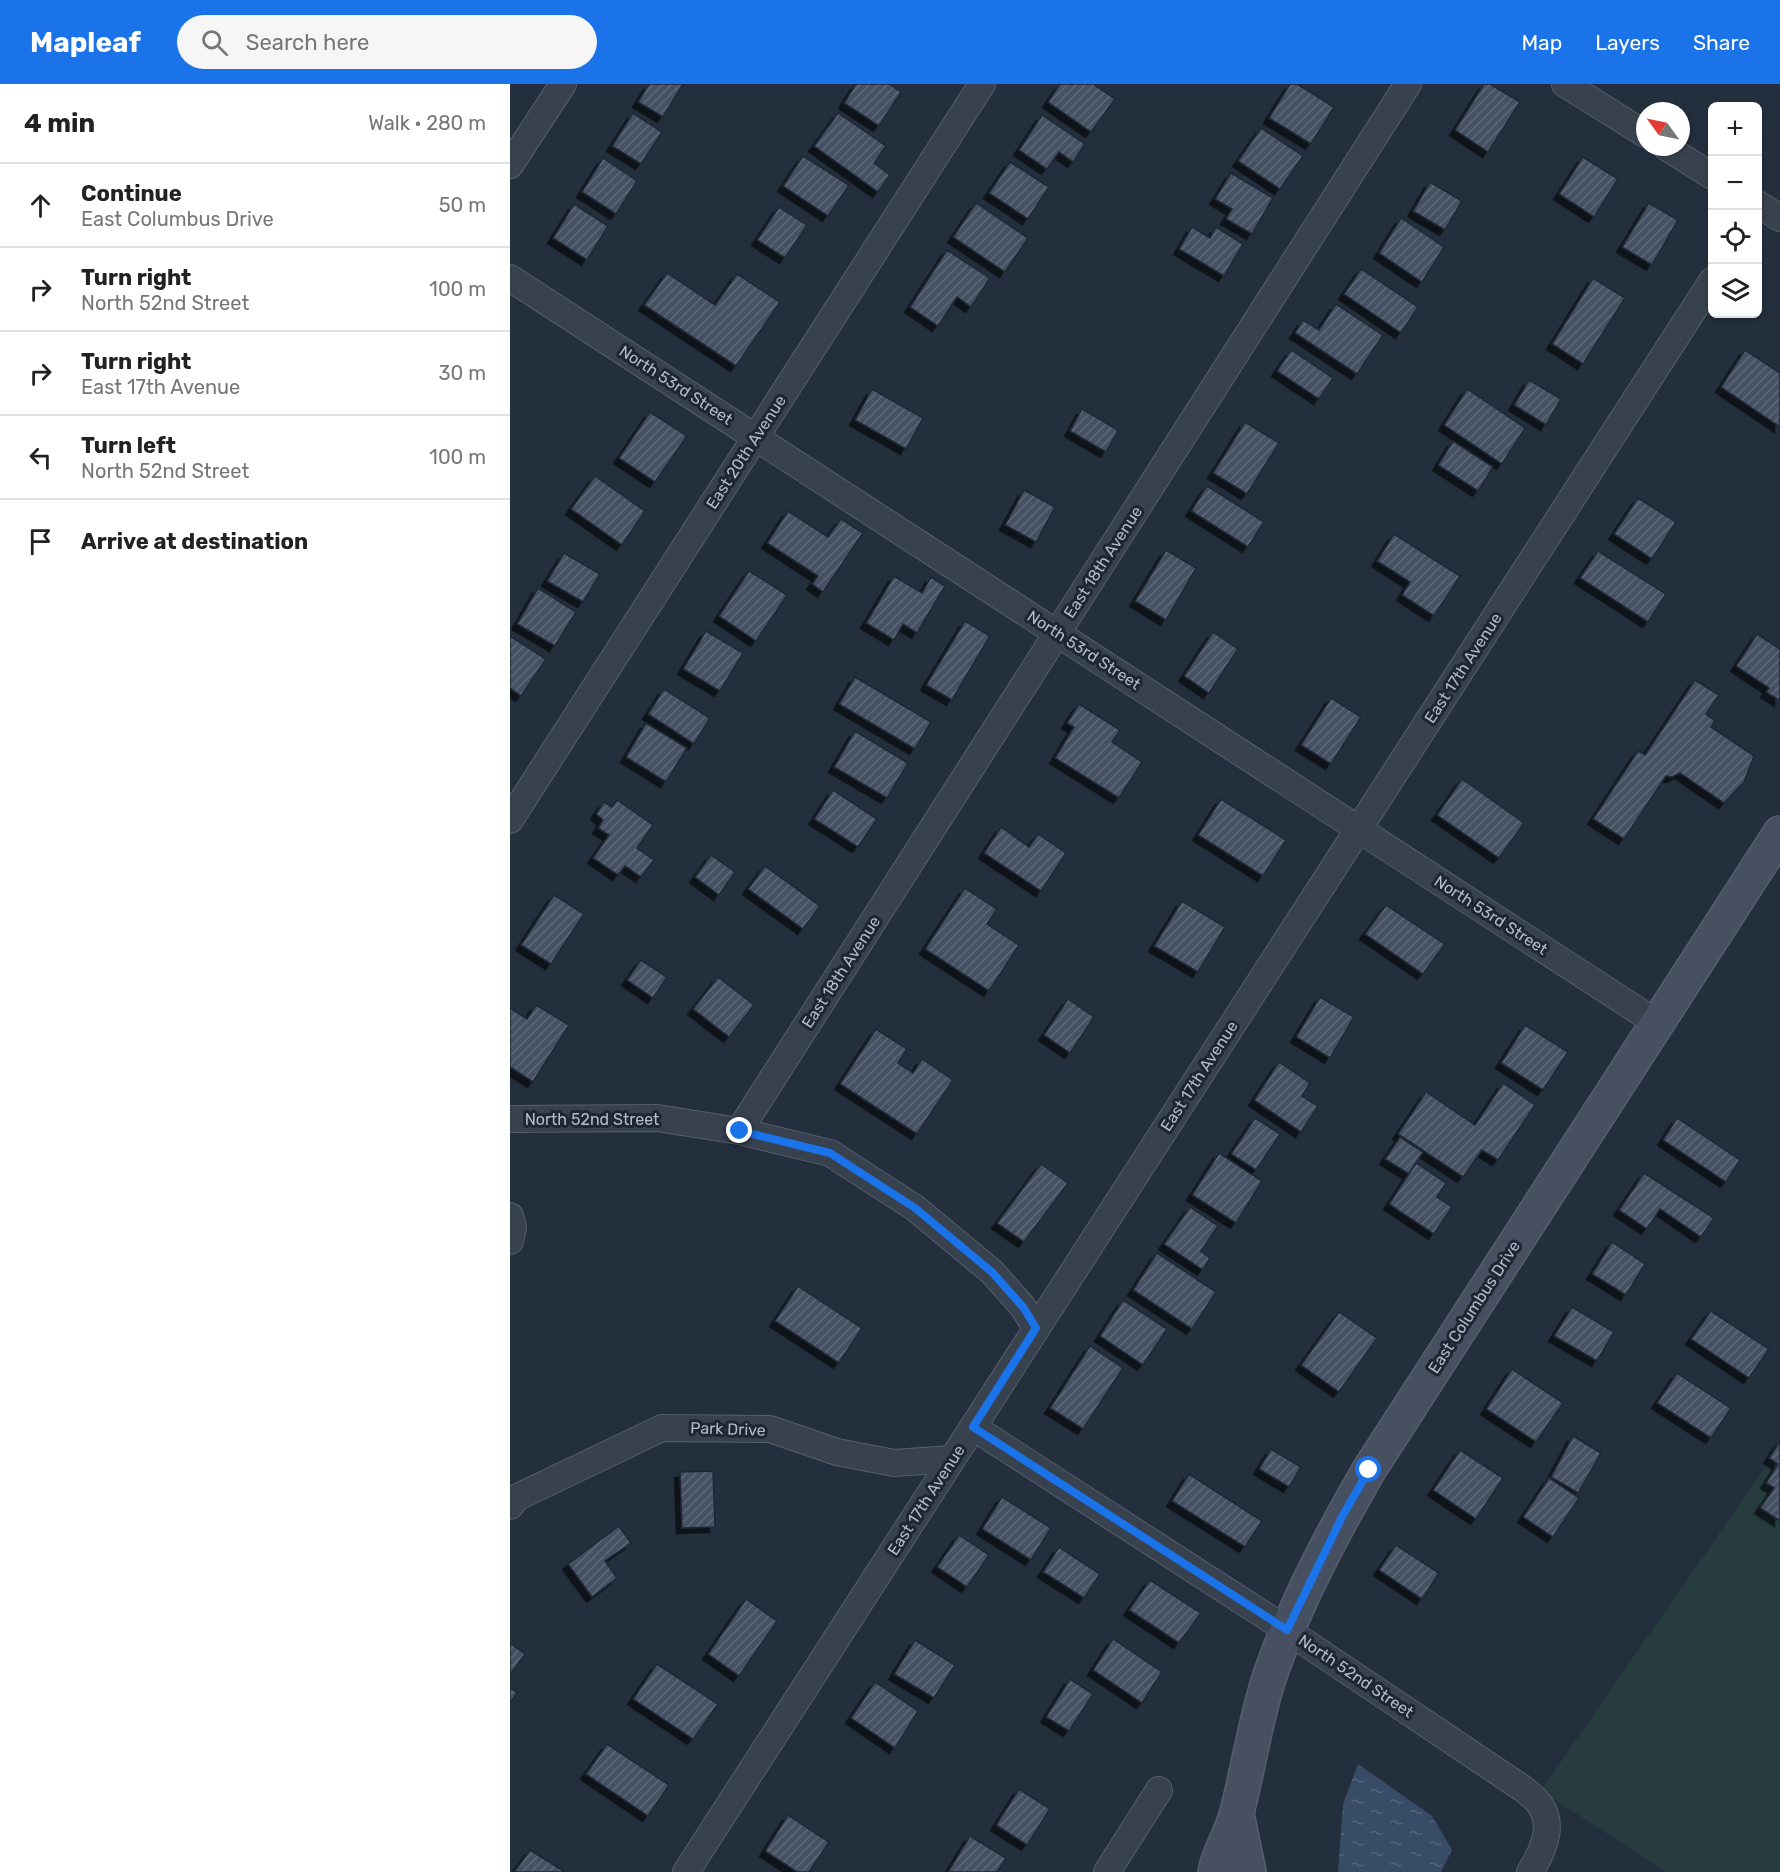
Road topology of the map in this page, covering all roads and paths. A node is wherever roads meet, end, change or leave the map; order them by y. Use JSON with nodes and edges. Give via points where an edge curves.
{"nodes":[{"id":1,"x":562,"y":84,"type":"edge"},
{"id":2,"x":982,"y":84,"type":"edge"},
{"id":3,"x":1408,"y":84,"type":"edge"},
{"id":4,"x":1565,"y":84,"type":"edge"},
{"id":5,"x":1636,"y":128,"type":"edge"},
{"id":6,"x":1681,"y":156,"type":"edge"},
{"id":7,"x":510,"y":165,"type":"edge"},
{"id":8,"x":1708,"y":173,"type":"edge"},
{"id":9,"x":510,"y":278,"type":"edge"},
{"id":10,"x":1708,"y":289,"type":"edge"},
{"id":11,"x":756,"y":436,"type":"junction"},
{"id":12,"x":1058,"y":633,"type":"junction"},
{"id":13,"x":510,"y":820,"type":"edge"},
{"id":14,"x":1359,"y":829,"type":"junction"},
{"id":15,"x":1780,"y":833,"type":"edge"},
{"id":16,"x":1771,"y":867,"type":"edge"},
{"id":17,"x":1657,"y":1023,"type":"junction"},
{"id":18,"x":510,"y":1119,"type":"edge"},
{"id":19,"x":740,"y":1131,"type":"junction"},
{"id":20,"x":510,"y":1216,"type":"edge"},
{"id":21,"x":510,"y":1240,"type":"edge"},
{"id":22,"x":1036,"y":1328,"type":"junction"},
{"id":23,"x":973,"y":1427,"type":"junction"},
{"id":24,"x":952,"y":1459,"type":"junction"},
{"id":25,"x":512,"y":1500,"type":"edge"},
{"id":26,"x":1287,"y":1630,"type":"junction"},
{"id":27,"x":1159,"y":1790,"type":"dead end"},
{"id":28,"x":1237,"y":1814,"type":"junction"},
{"id":29,"x":686,"y":1872,"type":"edge"},
{"id":30,"x":1107,"y":1872,"type":"edge"},
{"id":31,"x":1215,"y":1872,"type":"edge"},
{"id":32,"x":1249,"y":1872,"type":"edge"},
{"id":33,"x":1530,"y":1872,"type":"edge"}],
"edges":[{"from":1,"to":7,"type":"street"},
{"from":2,"to":11,"type":"street","name":"East 20th Avenue"},
{"from":3,"to":12,"type":"street","name":"East 18th Avenue"},
{"from":4,"to":5,"type":"street"},
{"from":6,"to":8,"type":"street"},
{"from":9,"to":11,"type":"street","name":"North 53rd Street"},
{"from":10,"to":14,"type":"street","name":"East 17th Avenue"},
{"from":11,"to":12,"type":"street","name":"North 53rd Street"},
{"from":11,"to":13,"type":"street","name":"East 20th Avenue"},
{"from":12,"to":14,"type":"street","name":"North 53rd Street"},
{"from":12,"to":19,"type":"street","name":"East 18th Avenue"},
{"from":14,"to":17,"type":"street","name":"North 53rd Street"},
{"from":14,"to":22,"type":"street","name":"East 17th Avenue"},
{"from":15,"to":16,"type":"main road","name":"East Columbus Drive"},
{"from":16,"to":17,"type":"main road","name":"East Columbus Drive"},
{"from":17,"to":26,"type":"main road","name":"East Columbus Drive","via":[[1369,1470]]},
{"from":18,"to":19,"type":"street","name":"North 52nd Street","via":[[657,1118]]},
{"from":19,"to":22,"type":"street","name":"North 52nd Street","via":[[830,1153],[915,1208],[992,1272]]},
{"from":20,"to":21,"type":"street"},
{"from":22,"to":23,"type":"street","name":"East 17th Avenue"},
{"from":23,"to":24,"type":"street","name":"East 17th Avenue"},
{"from":23,"to":26,"type":"street","name":"North 52nd Street"},
{"from":24,"to":25,"type":"street","name":"Park Drive","via":[[894,1462],[837,1452],[770,1429],[662,1428]]},
{"from":24,"to":29,"type":"street","name":"East 17th Avenue"},
{"from":26,"to":28,"type":"main road","name":"East Columbus Drive","via":[[1255,1727]]},
{"from":26,"to":33,"type":"street","name":"North 52nd Street","via":[[1522,1788],[1540,1805],[1546,1819],[1546,1837]]},
{"from":27,"to":30,"type":"street"},
{"from":28,"to":31,"type":"main road","name":"East Columbus Drive"},
{"from":28,"to":32,"type":"main road","name":"East Columbus Drive"}]}
